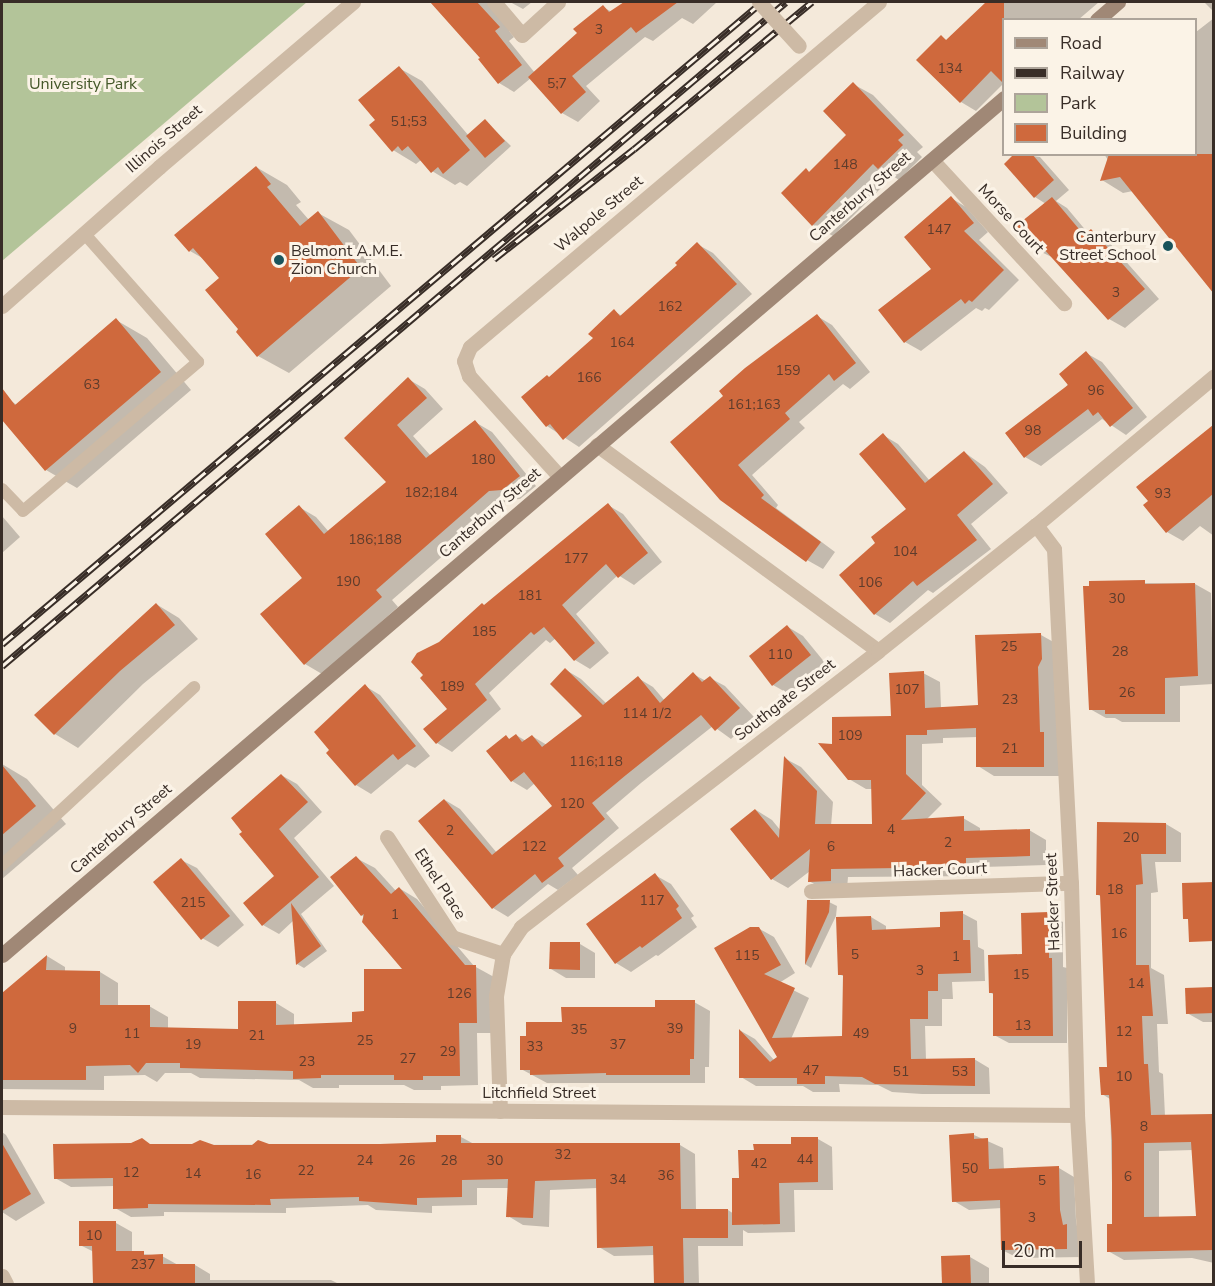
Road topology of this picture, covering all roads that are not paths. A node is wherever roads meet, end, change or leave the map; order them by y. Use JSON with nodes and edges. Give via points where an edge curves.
{"nodes":[{"id":1,"x":353,"y":2,"type":"edge"},
{"id":2,"x":494,"y":2,"type":"edge"},
{"id":3,"x":558,"y":2,"type":"edge"},
{"id":4,"x":759,"y":2,"type":"edge"},
{"id":5,"x":879,"y":2,"type":"edge"},
{"id":6,"x":1118,"y":2,"type":"edge"},
{"id":7,"x":1099,"y":18,"type":"edge"},
{"id":8,"x":814,"y":56,"type":"junction"},
{"id":9,"x":1002,"y":100,"type":"edge"},
{"id":10,"x":932,"y":159,"type":"junction"},
{"id":11,"x":84,"y":233,"type":"junction"},
{"id":12,"x":1064,"y":303,"type":"dead end"},
{"id":13,"x":2,"y":306,"type":"edge"},
{"id":14,"x":1214,"y":376,"type":"edge"},
{"id":15,"x":597,"y":445,"type":"junction"},
{"id":16,"x":560,"y":477,"type":"junction"},
{"id":17,"x":2,"y":489,"type":"edge"},
{"id":18,"x":1036,"y":525,"type":"junction"},
{"id":19,"x":878,"y":651,"type":"junction"},
{"id":20,"x":194,"y":687,"type":"dead end"},
{"id":21,"x":387,"y":837,"type":"dead end"},
{"id":22,"x":2,"y":865,"type":"edge"},
{"id":23,"x":1071,"y":883,"type":"junction"},
{"id":24,"x":811,"y":891,"type":"dead end"},
{"id":25,"x":2,"y":954,"type":"edge"},
{"id":26,"x":503,"y":954,"type":"junction"},
{"id":27,"x":2,"y":1107,"type":"edge"},
{"id":28,"x":500,"y":1111,"type":"junction"},
{"id":29,"x":1077,"y":1115,"type":"junction"},
{"id":30,"x":2,"y":1276,"type":"edge"},
{"id":31,"x":6,"y":1284,"type":"edge"},
{"id":32,"x":1088,"y":1284,"type":"edge"}],
"edges":[{"from":1,"to":11,"type":"street","name":"Illinois Street"},
{"from":2,"to":3,"type":"street","via":[[522,35]]},
{"from":4,"to":8,"type":"street","bridge":true,"via":[[799,46]]},
{"from":5,"to":8,"type":"street","name":"Walpole Street"},
{"from":6,"to":7,"type":"street"},
{"from":8,"to":16,"type":"street","name":"Walpole Street","via":[[470,347],[464,361],[469,376]]},
{"from":9,"to":10,"type":"street","name":"Canterbury Street"},
{"from":10,"to":12,"type":"street","name":"Morse Court"},
{"from":10,"to":15,"type":"street","name":"Canterbury Street"},
{"from":11,"to":13,"type":"street","name":"Illinois Street"},
{"from":11,"to":17,"type":"lane","via":[[198,362],[23,512]]},
{"from":14,"to":18,"type":"street","name":"Southgate Street"},
{"from":15,"to":16,"type":"street","name":"Canterbury Street"},
{"from":15,"to":19,"type":"street"},
{"from":16,"to":25,"type":"street","name":"Canterbury Street"},
{"from":18,"to":19,"type":"street","name":"Southgate Street"},
{"from":18,"to":23,"type":"street","name":"Hacker Street","via":[[1054,549]]},
{"from":19,"to":26,"type":"street","name":"Southgate Street","via":[[521,927]]},
{"from":20,"to":22,"type":"lane"},
{"from":21,"to":26,"type":"street","name":"Ethel Place","via":[[452,937]]},
{"from":23,"to":24,"type":"street","name":"Hacker Court"},
{"from":23,"to":29,"type":"street","name":"Hacker Street"},
{"from":26,"to":28,"type":"street","name":"Southgate Street","via":[[496,996]]},
{"from":27,"to":28,"type":"street","name":"Litchfield Street"},
{"from":28,"to":29,"type":"street","name":"Litchfield Street"},
{"from":29,"to":32,"type":"street","name":"Hacker Street"},
{"from":30,"to":31,"type":"street"}]}
